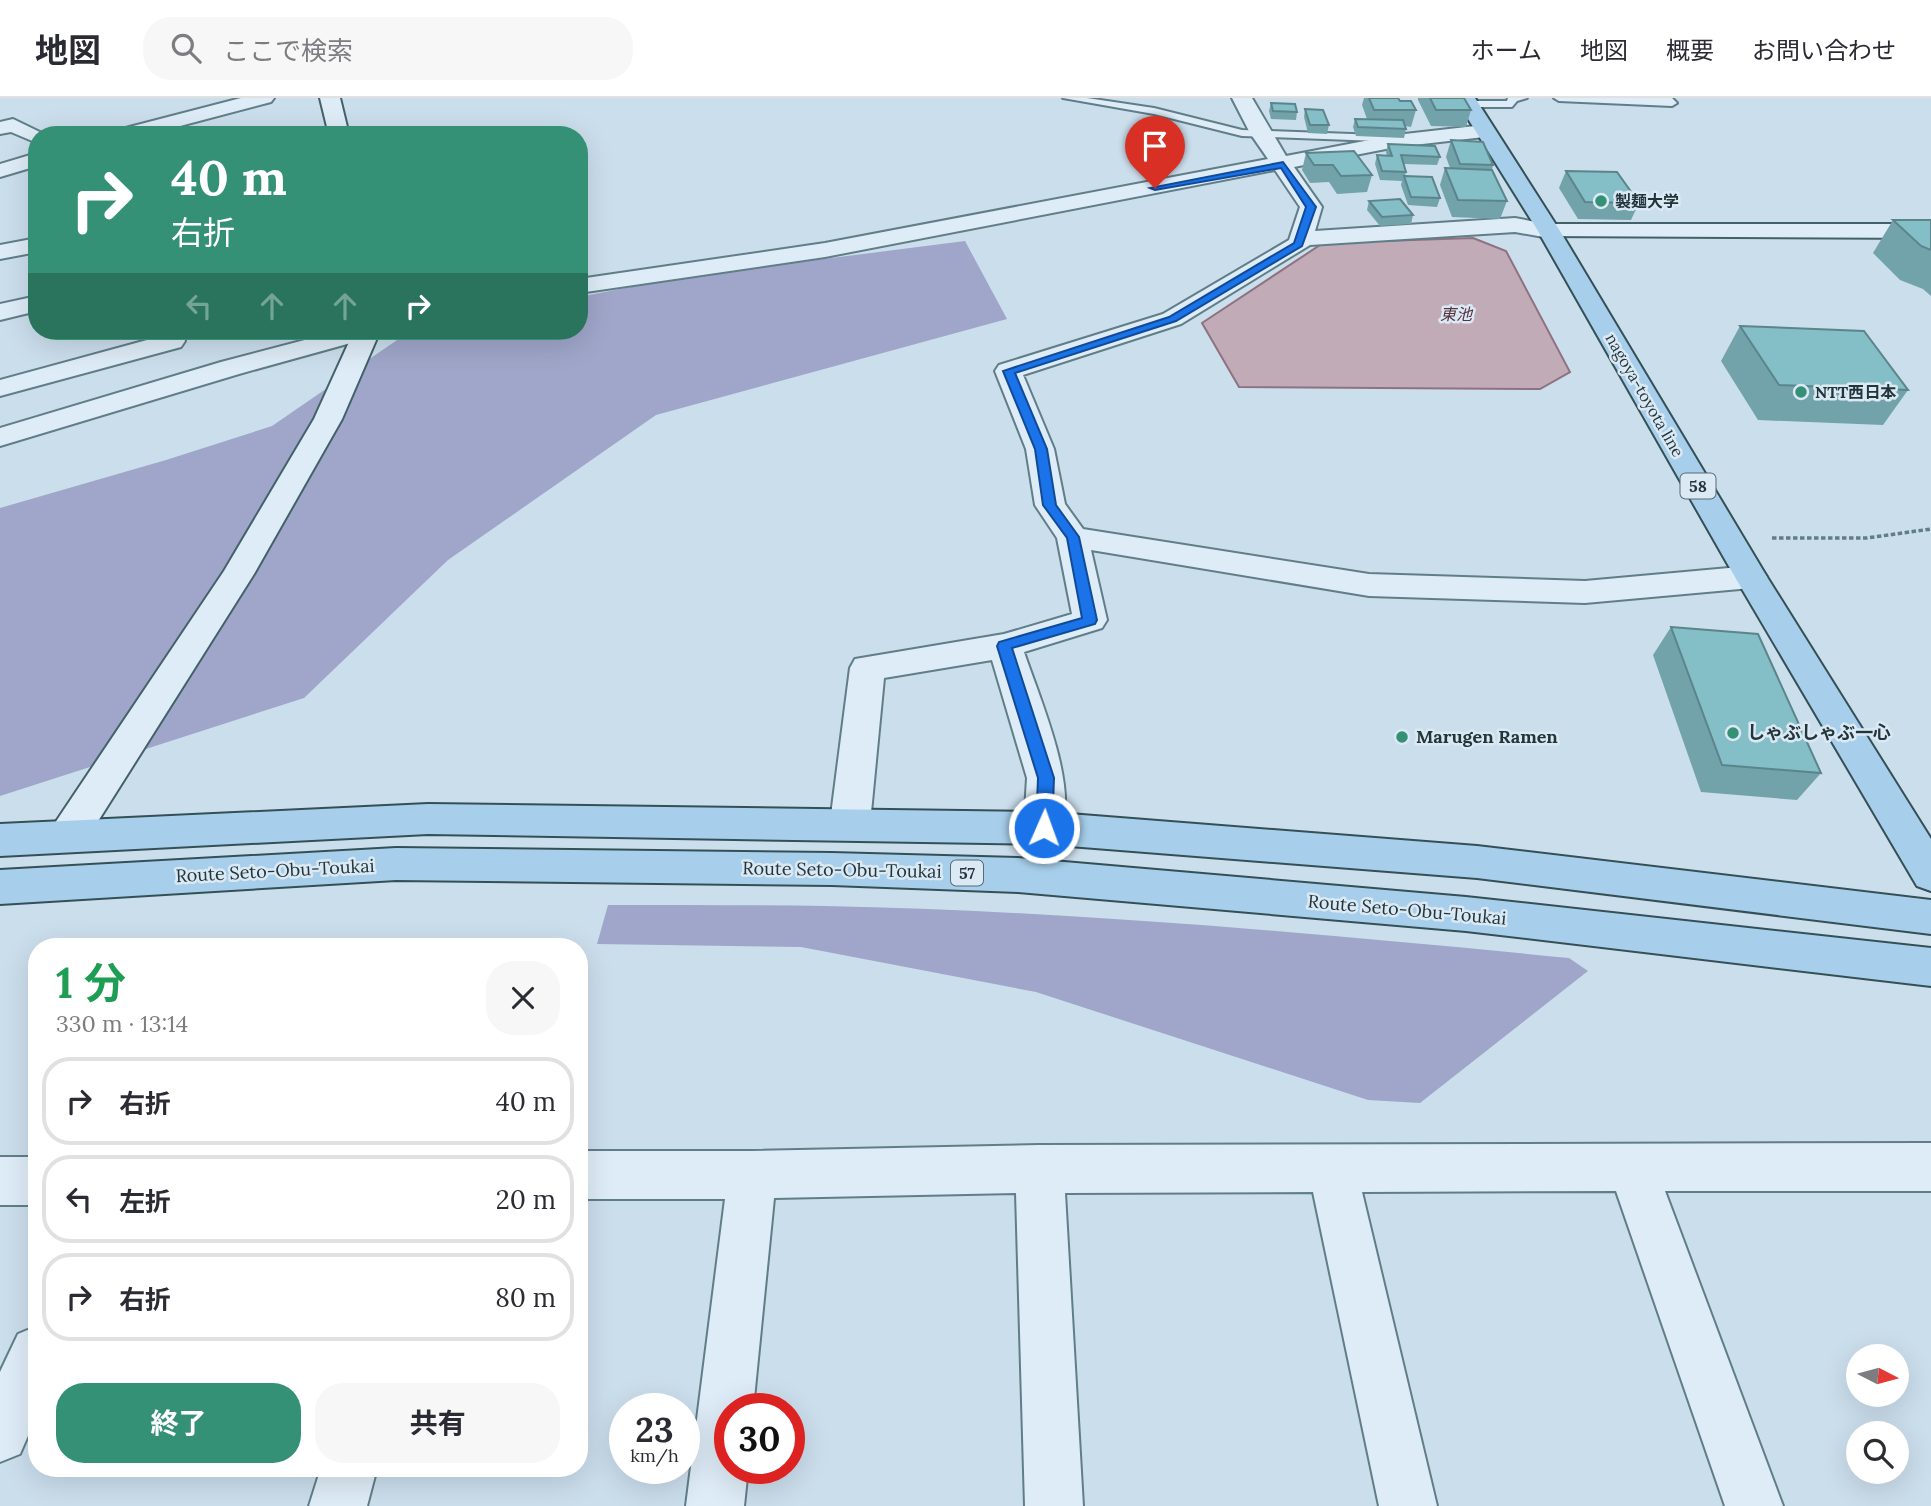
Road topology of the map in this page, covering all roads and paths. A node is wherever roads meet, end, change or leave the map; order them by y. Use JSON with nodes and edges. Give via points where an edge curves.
{"nodes":[{"id":1,"x":264,"y":98,"type":"edge"},
{"id":2,"x":330,"y":98,"type":"edge"},
{"id":3,"x":1068,"y":98,"type":"edge"},
{"id":4,"x":1242,"y":98,"type":"edge"},
{"id":5,"x":1522,"y":98,"type":"edge"},
{"id":6,"x":1559,"y":98,"type":"edge"},
{"id":7,"x":1667,"y":98,"type":"edge"},
{"id":8,"x":1467,"y":101,"type":"edge"},
{"id":9,"x":156,"y":126,"type":"edge"},
{"id":10,"x":337,"y":126,"type":"edge"},
{"id":11,"x":0,"y":128,"type":"edge"},
{"id":12,"x":1485,"y":131,"type":"junction"},
{"id":13,"x":28,"y":132,"type":"edge"},
{"id":14,"x":1260,"y":133,"type":"junction"},
{"id":15,"x":1411,"y":139,"type":"junction"},
{"id":16,"x":28,"y":162,"type":"edge"},
{"id":17,"x":1283,"y":164,"type":"junction"},
{"id":18,"x":0,"y":172,"type":"edge"},
{"id":19,"x":1549,"y":231,"type":"junction"},
{"id":20,"x":1931,"y":231,"type":"edge"},
{"id":21,"x":1300,"y":239,"type":"junction"},
{"id":22,"x":28,"y":247,"type":"edge"},
{"id":23,"x":0,"y":252,"type":"edge"},
{"id":24,"x":588,"y":285,"type":"edge"},
{"id":25,"x":28,"y":305,"type":"edge"},
{"id":26,"x":0,"y":312,"type":"edge"},
{"id":27,"x":158,"y":340,"type":"edge"},
{"id":28,"x":174,"y":340,"type":"edge"},
{"id":29,"x":334,"y":340,"type":"edge"},
{"id":30,"x":363,"y":340,"type":"edge"},
{"id":31,"x":230,"y":368,"type":"junction"},
{"id":32,"x":0,"y":388,"type":"edge"},
{"id":33,"x":0,"y":438,"type":"edge"},
{"id":34,"x":1931,"y":528,"type":"edge"},
{"id":35,"x":1073,"y":537,"type":"junction"},
{"id":36,"x":1729,"y":538,"type":"junction"},
{"id":37,"x":1751,"y":577,"type":"junction"},
{"id":38,"x":1004,"y":646,"type":"junction"},
{"id":39,"x":850,"y":823,"type":"junction"},
{"id":40,"x":1044,"y":828,"type":"junction"},
{"id":41,"x":69,"y":834,"type":"junction"},
{"id":42,"x":0,"y":840,"type":"edge"},
{"id":43,"x":1931,"y":874,"type":"edge"},
{"id":44,"x":0,"y":887,"type":"edge"},
{"id":45,"x":1931,"y":917,"type":"edge"},
{"id":46,"x":1931,"y":967,"type":"edge"},
{"id":47,"x":1632,"y":1167,"type":"junction"},
{"id":48,"x":1931,"y":1167,"type":"edge"},
{"id":49,"x":1332,"y":1168,"type":"junction"},
{"id":50,"x":1039,"y":1169,"type":"junction"},
{"id":51,"x":588,"y":1175,"type":"edge"},
{"id":52,"x":752,"y":1175,"type":"junction"},
{"id":53,"x":0,"y":1181,"type":"edge"},
{"id":54,"x":28,"y":1181,"type":"edge"},
{"id":55,"x":28,"y":1373,"type":"edge"},
{"id":56,"x":0,"y":1434,"type":"edge"},
{"id":57,"x":346,"y":1477,"type":"edge"},
{"id":58,"x":338,"y":1506,"type":"edge"},
{"id":59,"x":715,"y":1506,"type":"edge"},
{"id":60,"x":1054,"y":1506,"type":"edge"},
{"id":61,"x":1408,"y":1506,"type":"edge"},
{"id":62,"x":1754,"y":1506,"type":"edge"}],
"edges":[{"from":1,"to":9,"type":"street"},
{"from":2,"to":10,"type":"street"},
{"from":3,"to":14,"type":"lane"},
{"from":4,"to":14,"type":"street"},
{"from":5,"to":8,"type":"lane","via":[[1512,99],[1512,104]]},
{"from":6,"to":7,"type":"lane","via":[[1672,103]]},
{"from":8,"to":12,"type":"main road","name":"nagoya-toyota line","number":"58"},
{"from":11,"to":13,"type":"street","via":[[13,125]]},
{"from":12,"to":15,"type":"street"},
{"from":12,"to":19,"type":"main road","name":"nagoya-toyota line","number":"58"},
{"from":14,"to":15,"type":"lane"},
{"from":14,"to":17,"type":"street"},
{"from":15,"to":17,"type":"street"},
{"from":16,"to":18,"type":"street"},
{"from":17,"to":21,"type":"street","via":[[1311,207]]},
{"from":17,"to":24,"type":"street","via":[[825,250]]},
{"from":19,"to":20,"type":"street"},
{"from":19,"to":21,"type":"street","via":[[1515,225]]},
{"from":19,"to":36,"type":"main road","name":"nagoya-toyota line","number":"58"},
{"from":21,"to":35,"type":"street","via":[[1172,319],[1009,371],[1041,449],[1049,505]]},
{"from":22,"to":23,"type":"street"},
{"from":25,"to":26,"type":"street"},
{"from":27,"to":32,"type":"street"},
{"from":28,"to":31,"type":"street","via":[[193,367]]},
{"from":29,"to":31,"type":"street"},
{"from":30,"to":41,"type":"street","via":[[328,419],[239,573]]},
{"from":31,"to":33,"type":"street"},
{"from":34,"to":36,"type":"path","via":[[1867,538]]},
{"from":35,"to":37,"type":"street","via":[[1368,584],[1585,592]]},
{"from":35,"to":38,"type":"street","via":[[1090,620]]},
{"from":36,"to":37,"type":"main road","name":"nagoya-toyota line","number":"58"},
{"from":37,"to":43,"type":"main road","name":"nagoya-toyota line","number":"58"},
{"from":38,"to":39,"type":"street","via":[[867,668]]},
{"from":38,"to":40,"type":"street","via":[[1046,778]]},
{"from":39,"to":40,"type":"main road"},
{"from":39,"to":41,"type":"main road","via":[[428,819]]},
{"from":40,"to":45,"type":"main road","via":[[1477,862]]},
{"from":41,"to":42,"type":"main road"},
{"from":44,"to":46,"type":"main road","name":"Route Seto-Obu-Toukai","number":"57","via":[[396,864],[1018,875],[1466,914]]},
{"from":47,"to":48,"type":"street"},
{"from":47,"to":49,"type":"street"},
{"from":47,"to":62,"type":"street"},
{"from":49,"to":50,"type":"street"},
{"from":49,"to":61,"type":"street"},
{"from":50,"to":52,"type":"street"},
{"from":50,"to":60,"type":"street"},
{"from":51,"to":52,"type":"street"},
{"from":52,"to":59,"type":"street"},
{"from":53,"to":54,"type":"street"},
{"from":55,"to":56,"type":"street"},
{"from":57,"to":58,"type":"street"}]}
